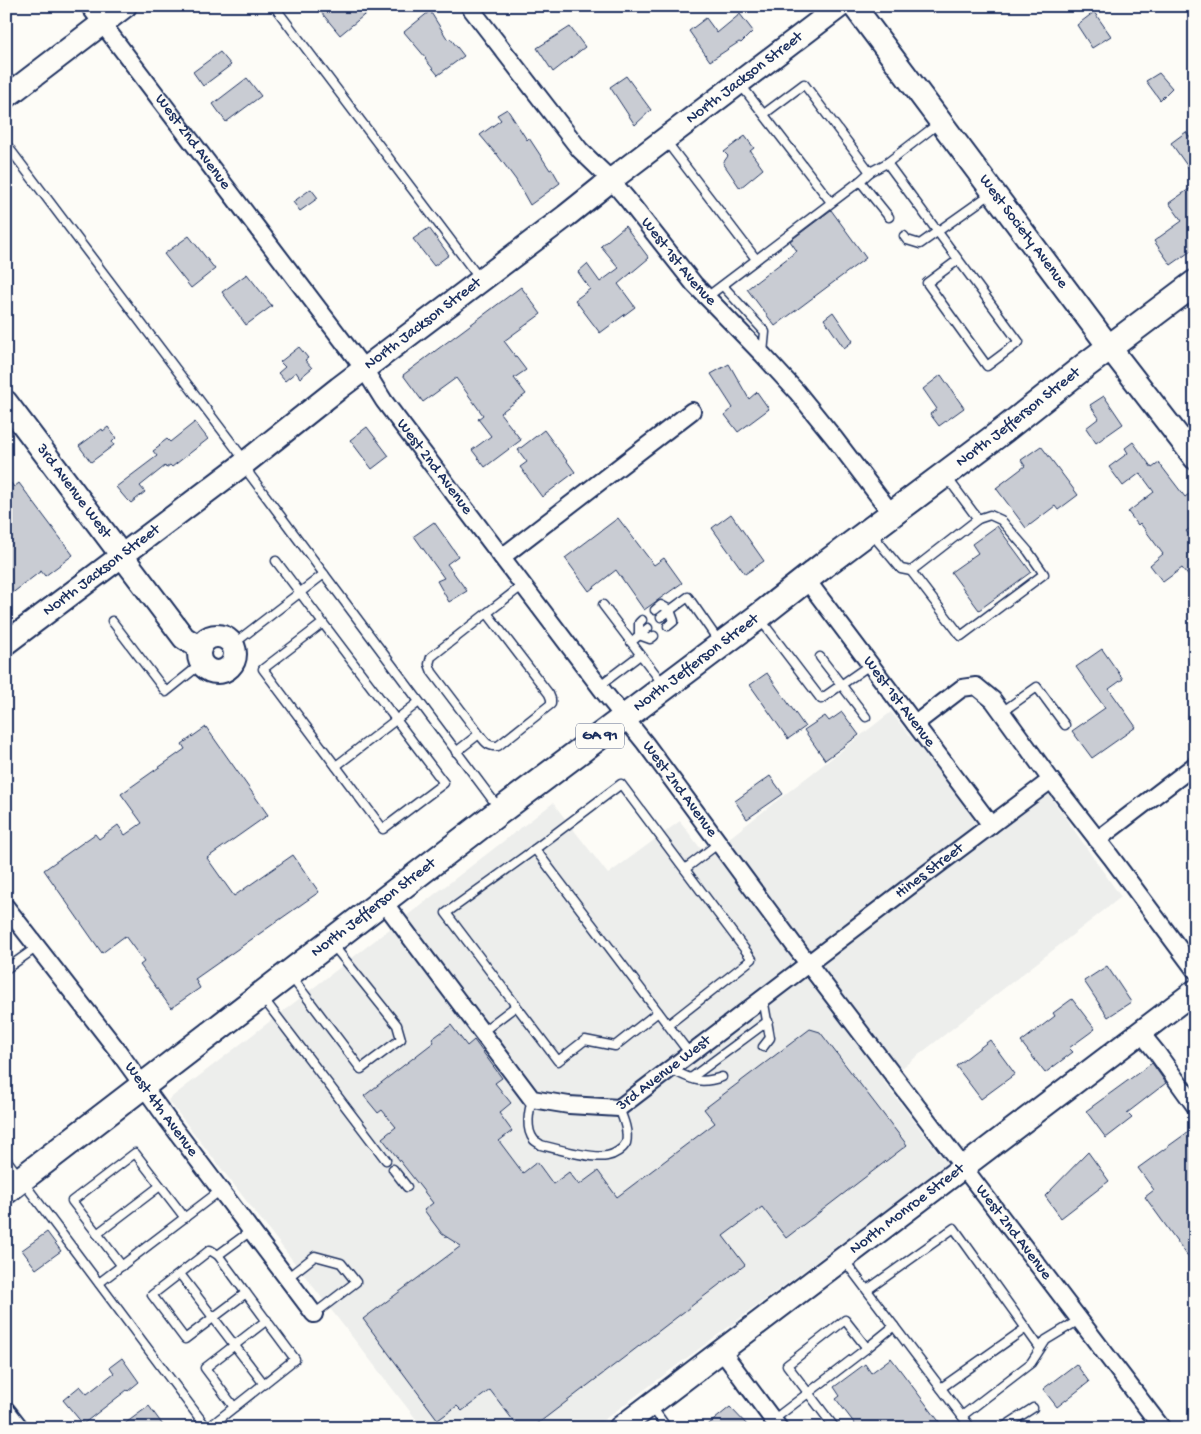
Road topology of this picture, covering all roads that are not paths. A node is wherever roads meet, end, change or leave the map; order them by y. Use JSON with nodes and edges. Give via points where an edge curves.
{"nodes":[{"id":1,"x":89,"y":6,"type":"edge"},
{"id":2,"x":126,"y":6,"type":"edge"},
{"id":3,"x":274,"y":6,"type":"edge"},
{"id":4,"x":469,"y":6,"type":"edge"},
{"id":5,"x":840,"y":6,"type":"edge"},
{"id":6,"x":854,"y":6,"type":"edge"},
{"id":7,"x":102,"y":24,"type":"junction"},
{"id":8,"x":740,"y":83,"type":"junction"},
{"id":9,"x":6,"y":97,"type":"edge"},
{"id":10,"x":764,"y":114,"type":"junction"},
{"id":11,"x":941,"y":122,"type":"junction"},
{"id":12,"x":665,"y":139,"type":"junction"},
{"id":13,"x":6,"y":144,"type":"edge"},
{"id":14,"x":887,"y":163,"type":"junction"},
{"id":15,"x":870,"y":172,"type":"junction"},
{"id":16,"x":611,"y":180,"type":"junction"},
{"id":17,"x":860,"y":181,"type":"junction"},
{"id":18,"x":994,"y":192,"type":"junction"},
{"id":19,"x":831,"y":202,"type":"junction"},
{"id":20,"x":889,"y":217,"type":"dead end"},
{"id":21,"x":938,"y":232,"type":"junction"},
{"id":22,"x":904,"y":236,"type":"dead end"},
{"id":23,"x":756,"y":259,"type":"junction"},
{"id":24,"x":958,"y":260,"type":"junction"},
{"id":25,"x":481,"y":280,"type":"junction"},
{"id":26,"x":1195,"y":283,"type":"edge"},
{"id":27,"x":723,"y":286,"type":"junction"},
{"id":28,"x":707,"y":297,"type":"junction"},
{"id":29,"x":1110,"y":348,"type":"junction"},
{"id":30,"x":763,"y":355,"type":"junction"},
{"id":31,"x":364,"y":370,"type":"junction"},
{"id":32,"x":6,"y":402,"type":"edge"},
{"id":33,"x":692,"y":411,"type":"dead end"},
{"id":34,"x":1195,"y":458,"type":"edge"},
{"id":35,"x":246,"y":462,"type":"junction"},
{"id":36,"x":944,"y":474,"type":"junction"},
{"id":37,"x":892,"y":514,"type":"junction"},
{"id":38,"x":978,"y":519,"type":"junction"},
{"id":39,"x":870,"y":531,"type":"junction"},
{"id":40,"x":122,"y":555,"type":"junction"},
{"id":41,"x":502,"y":557,"type":"junction"},
{"id":42,"x":276,"y":561,"type":"dead end"},
{"id":43,"x":911,"y":572,"type":"junction"},
{"id":44,"x":324,"y":574,"type":"junction"},
{"id":45,"x":806,"y":579,"type":"junction"},
{"id":46,"x":523,"y":585,"type":"junction"},
{"id":47,"x":300,"y":592,"type":"junction"},
{"id":48,"x":603,"y":605,"type":"dead end"},
{"id":49,"x":656,"y":610,"type":"dead end"},
{"id":50,"x":670,"y":610,"type":"junction"},
{"id":51,"x":487,"y":613,"type":"junction"},
{"id":52,"x":661,"y":617,"type":"dead end"},
{"id":53,"x":758,"y":617,"type":"junction"},
{"id":54,"x":642,"y":620,"type":"dead end"},
{"id":55,"x":112,"y":621,"type":"dead end"},
{"id":56,"x":323,"y":624,"type":"junction"},
{"id":57,"x":668,"y":626,"type":"dead end"},
{"id":58,"x":648,"y":628,"type":"dead end"},
{"id":59,"x":638,"y":635,"type":"junction"},
{"id":60,"x":654,"y":636,"type":"dead end"},
{"id":61,"x":631,"y":642,"type":"junction"},
{"id":62,"x":6,"y":643,"type":"edge"},
{"id":63,"x":722,"y":644,"type":"junction"},
{"id":64,"x":232,"y":645,"type":"junction"},
{"id":65,"x":200,"y":656,"type":"junction"},
{"id":66,"x":640,"y":656,"type":"junction"},
{"id":67,"x":820,"y":657,"type":"dead end"},
{"id":68,"x":870,"y":664,"type":"junction"},
{"id":69,"x":841,"y":685,"type":"junction"},
{"id":70,"x":599,"y":686,"type":"junction"},
{"id":71,"x":665,"y":687,"type":"junction"},
{"id":72,"x":419,"y":702,"type":"junction"},
{"id":73,"x":1002,"y":712,"type":"junction"},
{"id":74,"x":866,"y":717,"type":"dead end"},
{"id":75,"x":624,"y":718,"type":"junction"},
{"id":76,"x":396,"y":720,"type":"junction"},
{"id":77,"x":915,"y":724,"type":"junction"},
{"id":78,"x":1065,"y":725,"type":"dead end"},
{"id":79,"x":479,"y":734,"type":"junction"},
{"id":80,"x":456,"y":752,"type":"junction"},
{"id":81,"x":1195,"y":765,"type":"edge"},
{"id":82,"x":336,"y":766,"type":"junction"},
{"id":83,"x":1051,"y":780,"type":"junction"},
{"id":84,"x":501,"y":811,"type":"junction"},
{"id":85,"x":991,"y":825,"type":"junction"},
{"id":86,"x":1097,"y":840,"type":"junction"},
{"id":87,"x":719,"y":843,"type":"junction"},
{"id":88,"x":535,"y":849,"type":"junction"},
{"id":89,"x":685,"y":868,"type":"junction"},
{"id":90,"x":383,"y":901,"type":"junction"},
{"id":91,"x":6,"y":907,"type":"edge"},
{"id":92,"x":331,"y":941,"type":"junction"},
{"id":93,"x":37,"y":947,"type":"junction"},
{"id":94,"x":809,"y":963,"type":"junction"},
{"id":95,"x":6,"y":969,"type":"edge"},
{"id":96,"x":1195,"y":970,"type":"edge"},
{"id":97,"x":289,"y":974,"type":"junction"},
{"id":98,"x":1195,"y":990,"type":"edge"},
{"id":99,"x":261,"y":996,"type":"junction"},
{"id":100,"x":764,"y":998,"type":"junction"},
{"id":101,"x":516,"y":1006,"type":"junction"},
{"id":102,"x":658,"y":1012,"type":"junction"},
{"id":103,"x":768,"y":1021,"type":"junction"},
{"id":104,"x":668,"y":1025,"type":"junction"},
{"id":105,"x":481,"y":1032,"type":"junction"},
{"id":106,"x":1140,"y":1032,"type":"junction"},
{"id":107,"x":763,"y":1047,"type":"dead end"},
{"id":108,"x":690,"y":1054,"type":"junction"},
{"id":109,"x":670,"y":1069,"type":"junction"},
{"id":110,"x":722,"y":1077,"type":"dead end"},
{"id":111,"x":692,"y":1078,"type":"junction"},
{"id":112,"x":144,"y":1085,"type":"junction"},
{"id":113,"x":532,"y":1099,"type":"junction"},
{"id":114,"x":1195,"y":1106,"type":"edge"},
{"id":115,"x":619,"y":1108,"type":"junction"},
{"id":116,"x":6,"y":1159,"type":"edge"},
{"id":117,"x":386,"y":1160,"type":"dead end"},
{"id":118,"x":963,"y":1167,"type":"junction"},
{"id":119,"x":393,"y":1170,"type":"dead end"},
{"id":120,"x":14,"y":1185,"type":"edge"},
{"id":121,"x":160,"y":1186,"type":"junction"},
{"id":122,"x":407,"y":1187,"type":"dead end"},
{"id":123,"x":221,"y":1190,"type":"junction"},
{"id":124,"x":185,"y":1218,"type":"junction"},
{"id":125,"x":252,"y":1230,"type":"junction"},
{"id":126,"x":97,"y":1234,"type":"junction"},
{"id":127,"x":218,"y":1255,"type":"junction"},
{"id":128,"x":843,"y":1258,"type":"junction"},
{"id":129,"x":122,"y":1266,"type":"junction"},
{"id":130,"x":180,"y":1274,"type":"junction"},
{"id":131,"x":287,"y":1278,"type":"junction"},
{"id":132,"x":99,"y":1284,"type":"junction"},
{"id":133,"x":867,"y":1290,"type":"junction"},
{"id":134,"x":246,"y":1293,"type":"junction"},
{"id":135,"x":314,"y":1314,"type":"joint"},
{"id":136,"x":213,"y":1318,"type":"junction"},
{"id":137,"x":267,"y":1320,"type":"junction"},
{"id":138,"x":1079,"y":1320,"type":"junction"},
{"id":139,"x":894,"y":1326,"type":"junction"},
{"id":140,"x":1026,"y":1328,"type":"junction"},
{"id":141,"x":234,"y":1345,"type":"junction"},
{"id":142,"x":867,"y":1348,"type":"junction"},
{"id":143,"x":1040,"y":1348,"type":"junction"},
{"id":144,"x":721,"y":1350,"type":"junction"},
{"id":145,"x":264,"y":1384,"type":"junction"},
{"id":146,"x":941,"y":1388,"type":"junction"},
{"id":147,"x":809,"y":1393,"type":"junction"},
{"id":148,"x":650,"y":1405,"type":"junction"},
{"id":149,"x":234,"y":1407,"type":"junction"},
{"id":150,"x":1033,"y":1408,"type":"dead end"},
{"id":151,"x":6,"y":1410,"type":"edge"},
{"id":152,"x":962,"y":1416,"type":"junction"},
{"id":153,"x":776,"y":1424,"type":"edge"},
{"id":154,"x":20,"y":1428,"type":"edge"},
{"id":155,"x":208,"y":1428,"type":"edge"},
{"id":156,"x":620,"y":1428,"type":"edge"},
{"id":157,"x":667,"y":1428,"type":"edge"},
{"id":158,"x":835,"y":1428,"type":"edge"},
{"id":159,"x":971,"y":1428,"type":"edge"},
{"id":160,"x":1002,"y":1428,"type":"edge"},
{"id":161,"x":1162,"y":1428,"type":"edge"}],
"edges":[{"from":1,"to":7,"type":"street","name":"West 2nd Avenue"},
{"from":2,"to":7,"type":"street"},
{"from":3,"to":25,"type":"lane"},
{"from":4,"to":16,"type":"street","name":"West 1st Avenue","via":[[580,150]]},
{"from":5,"to":8,"type":"street","name":"North Jackson Street"},
{"from":6,"to":11,"type":"street","name":"West Society Avenue"},
{"from":7,"to":9,"type":"street"},
{"from":7,"to":31,"type":"street","name":"West 2nd Avenue"},
{"from":8,"to":10,"type":"lane"},
{"from":8,"to":12,"type":"street","name":"North Jackson Street"},
{"from":10,"to":15,"type":"lane","via":[[804,84]]},
{"from":10,"to":19,"type":"lane"},
{"from":11,"to":14,"type":"lane"},
{"from":11,"to":18,"type":"street","name":"West Society Avenue"},
{"from":12,"to":16,"type":"street","name":"North Jackson Street"},
{"from":12,"to":23,"type":"lane"},
{"from":13,"to":35,"type":"lane"},
{"from":14,"to":15,"type":"lane"},
{"from":14,"to":21,"type":"lane"},
{"from":15,"to":17,"type":"lane"},
{"from":16,"to":25,"type":"street","name":"North Jackson Street"},
{"from":16,"to":28,"type":"street","name":"West 1st Avenue"},
{"from":17,"to":19,"type":"lane"},
{"from":17,"to":20,"type":"lane"},
{"from":18,"to":21,"type":"lane"},
{"from":18,"to":29,"type":"street","name":"West Society Avenue"},
{"from":19,"to":23,"type":"lane"},
{"from":21,"to":22,"type":"lane","via":[[920,244]]},
{"from":21,"to":24,"type":"lane"},
{"from":23,"to":27,"type":"lane"},
{"from":24,"to":24,"type":"lane","via":[[1019,342],[987,366],[927,283]]},
{"from":25,"to":31,"type":"street","name":"North Jackson Street"},
{"from":26,"to":29,"type":"main road","name":"North Jefferson Street","number":"GA 91"},
{"from":27,"to":28,"type":"lane"},
{"from":27,"to":30,"type":"lane","via":[[765,332]]},
{"from":28,"to":30,"type":"street","name":"West 1st Avenue"},
{"from":29,"to":34,"type":"street","name":"West Society Avenue"},
{"from":29,"to":36,"type":"main road","name":"North Jefferson Street","number":"GA 91"},
{"from":30,"to":37,"type":"street","name":"West 1st Avenue","via":[[797,392]]},
{"from":31,"to":35,"type":"street","name":"North Jackson Street"},
{"from":31,"to":41,"type":"street","name":"West 2nd Avenue"},
{"from":32,"to":40,"type":"street","name":"3rd Avenue West"},
{"from":33,"to":41,"type":"street"},
{"from":35,"to":40,"type":"street","name":"North Jackson Street"},
{"from":35,"to":44,"type":"lane","via":[[250,475]]},
{"from":36,"to":37,"type":"main road","name":"North Jefferson Street","number":"GA 91"},
{"from":36,"to":38,"type":"lane"},
{"from":37,"to":39,"type":"main road","name":"North Jefferson Street","number":"GA 91"},
{"from":38,"to":43,"type":"lane"},
{"from":38,"to":43,"type":"lane","via":[[990,515],[1001,520],[1044,574],[960,636]]},
{"from":39,"to":43,"type":"lane","via":[[901,569]]},
{"from":39,"to":45,"type":"main road","name":"North Jefferson Street","number":"GA 91"},
{"from":40,"to":62,"type":"street","name":"North Jackson Street"},
{"from":40,"to":65,"type":"street","name":"3rd Avenue West"},
{"from":41,"to":46,"type":"street","name":"West 2nd Avenue"},
{"from":42,"to":47,"type":"lane"},
{"from":44,"to":47,"type":"lane"},
{"from":44,"to":72,"type":"lane"},
{"from":45,"to":53,"type":"main road","name":"North Jefferson Street","number":"GA 91"},
{"from":45,"to":68,"type":"street","name":"West 1st Avenue"},
{"from":46,"to":51,"type":"lane"},
{"from":46,"to":70,"type":"street","name":"West 2nd Avenue"},
{"from":47,"to":56,"type":"lane"},
{"from":47,"to":64,"type":"lane"},
{"from":48,"to":61,"type":"lane"},
{"from":49,"to":50,"type":"lane","via":[[662,605]]},
{"from":50,"to":52,"type":"lane"},
{"from":50,"to":57,"type":"lane","via":[[674,621]]},
{"from":50,"to":63,"type":"lane","via":[[688,597]]},
{"from":51,"to":79,"type":"lane","via":[[431,657],[429,664]]},
{"from":51,"to":79,"type":"lane","via":[[549,694],[551,704],[498,746],[487,744]]},
{"from":53,"to":63,"type":"main road","name":"North Jefferson Street","number":"GA 91"},
{"from":53,"to":69,"type":"lane","via":[[821,700]]},
{"from":54,"to":59,"type":"lane"},
{"from":55,"to":65,"type":"lane","via":[[166,692]]},
{"from":56,"to":76,"type":"lane"},
{"from":56,"to":82,"type":"lane","via":[[263,669]]},
{"from":58,"to":59,"type":"lane"},
{"from":59,"to":60,"type":"lane","via":[[650,639]]},
{"from":59,"to":61,"type":"lane"},
{"from":61,"to":66,"type":"lane"},
{"from":63,"to":71,"type":"main road","name":"North Jefferson Street","number":"GA 91"},
{"from":64,"to":65,"type":"street","via":[[223,637],[207,639]]},
{"from":64,"to":65,"type":"street","via":[[235,657],[224,671],[218,673],[206,669]]},
{"from":66,"to":70,"type":"lane"},
{"from":66,"to":71,"type":"lane"},
{"from":67,"to":69,"type":"lane"},
{"from":68,"to":69,"type":"lane"},
{"from":68,"to":77,"type":"street","name":"West 1st Avenue"},
{"from":69,"to":74,"type":"lane"},
{"from":70,"to":75,"type":"street","name":"West 2nd Avenue"},
{"from":71,"to":75,"type":"main road","name":"North Jefferson Street","number":"GA 91"},
{"from":72,"to":76,"type":"lane"},
{"from":72,"to":80,"type":"lane"},
{"from":73,"to":77,"type":"street","via":[[976,686],[962,688]]},
{"from":73,"to":78,"type":"lane","via":[[1037,687]]},
{"from":73,"to":83,"type":"street"},
{"from":75,"to":84,"type":"main road","name":"North Jefferson Street","number":"GA 91"},
{"from":75,"to":87,"type":"street","name":"West 2nd Avenue"},
{"from":76,"to":82,"type":"lane"},
{"from":76,"to":82,"type":"lane","via":[[444,783],[383,829]]},
{"from":77,"to":85,"type":"street","name":"West 1st Avenue"},
{"from":79,"to":80,"type":"lane"},
{"from":80,"to":84,"type":"lane"},
{"from":81,"to":86,"type":"street"},
{"from":83,"to":85,"type":"street","name":"Hines Street"},
{"from":83,"to":86,"type":"street"},
{"from":84,"to":90,"type":"main road","name":"North Jefferson Street","number":"GA 91"},
{"from":85,"to":94,"type":"street","name":"Hines Street"},
{"from":86,"to":96,"type":"street"},
{"from":87,"to":89,"type":"lane"},
{"from":87,"to":94,"type":"street","name":"West 2nd Avenue"},
{"from":88,"to":89,"type":"lane","via":[[621,784]]},
{"from":88,"to":101,"type":"lane","via":[[446,914]]},
{"from":88,"to":102,"type":"lane"},
{"from":89,"to":104,"type":"lane","via":[[752,959]]},
{"from":90,"to":92,"type":"main road","name":"North Jefferson Street","number":"GA 91"},
{"from":90,"to":105,"type":"street"},
{"from":91,"to":93,"type":"street","name":"West 4th Avenue"},
{"from":92,"to":97,"type":"main road","name":"North Jefferson Street","number":"GA 91"},
{"from":92,"to":97,"type":"lane","via":[[397,1025],[401,1039],[361,1069]]},
{"from":93,"to":95,"type":"lane"},
{"from":93,"to":112,"type":"street","name":"West 4th Avenue"},
{"from":94,"to":100,"type":"street","name":"3rd Avenue West"},
{"from":94,"to":118,"type":"street","name":"West 2nd Avenue"},
{"from":97,"to":99,"type":"main road","name":"North Jefferson Street","number":"GA 91"},
{"from":98,"to":106,"type":"street","name":"North Monroe Street"},
{"from":99,"to":112,"type":"main road","name":"North Jefferson Street","number":"GA 91"},
{"from":99,"to":117,"type":"lane"},
{"from":100,"to":103,"type":"lane"},
{"from":100,"to":108,"type":"street","name":"3rd Avenue West"},
{"from":101,"to":102,"type":"lane","via":[[558,1061],[585,1040],[615,1046]]},
{"from":101,"to":105,"type":"lane"},
{"from":102,"to":104,"type":"lane"},
{"from":103,"to":107,"type":"lane","via":[[770,1038]]},
{"from":103,"to":111,"type":"lane"},
{"from":104,"to":108,"type":"lane"},
{"from":105,"to":113,"type":"street"},
{"from":106,"to":114,"type":"street"},
{"from":106,"to":118,"type":"street","name":"North Monroe Street"},
{"from":108,"to":109,"type":"street","name":"3rd Avenue West"},
{"from":109,"to":111,"type":"lane"},
{"from":109,"to":115,"type":"street","name":"3rd Avenue West"},
{"from":110,"to":111,"type":"lane","via":[[708,1082]]},
{"from":112,"to":120,"type":"main road","name":"North Jefferson Street","number":"GA 91"},
{"from":112,"to":123,"type":"street","name":"West 4th Avenue"},
{"from":113,"to":115,"type":"street","name":"3rd Avenue West"},
{"from":113,"to":115,"type":"lane","via":[[529,1118],[534,1140],[541,1145],[600,1157],[613,1155],[626,1144],[627,1134]]},
{"from":116,"to":120,"type":"lane"},
{"from":118,"to":128,"type":"street","name":"North Monroe Street"},
{"from":118,"to":138,"type":"street","name":"West 2nd Avenue"},
{"from":119,"to":122,"type":"lane"},
{"from":120,"to":132,"type":"lane"},
{"from":121,"to":124,"type":"lane"},
{"from":121,"to":126,"type":"lane"},
{"from":121,"to":126,"type":"lane","via":[[135,1153],[72,1201]]},
{"from":123,"to":124,"type":"lane"},
{"from":123,"to":125,"type":"street","name":"West 4th Avenue"},
{"from":124,"to":129,"type":"lane"},
{"from":125,"to":127,"type":"lane"},
{"from":125,"to":131,"type":"street","name":"West 4th Avenue"},
{"from":126,"to":129,"type":"lane"},
{"from":127,"to":130,"type":"lane","via":[[210,1250]]},
{"from":127,"to":134,"type":"lane"},
{"from":128,"to":133,"type":"lane"},
{"from":128,"to":144,"type":"street","name":"North Monroe Street"},
{"from":129,"to":132,"type":"lane"},
{"from":130,"to":136,"type":"lane"},
{"from":130,"to":136,"type":"lane","via":[[152,1295],[185,1339]]},
{"from":131,"to":135,"type":"street","name":"West 4th Avenue"},
{"from":131,"to":135,"type":"lane","via":[[315,1256],[341,1263],[356,1282]]},
{"from":132,"to":155,"type":"lane"},
{"from":133,"to":139,"type":"lane"},
{"from":133,"to":140,"type":"lane","via":[[954,1228]]},
{"from":134,"to":136,"type":"lane"},
{"from":134,"to":137,"type":"lane"},
{"from":136,"to":141,"type":"lane"},
{"from":137,"to":141,"type":"lane"},
{"from":137,"to":145,"type":"lane","via":[[296,1358]]},
{"from":138,"to":143,"type":"lane","via":[[1046,1340]]},
{"from":138,"to":161,"type":"street","name":"West 2nd Avenue"},
{"from":139,"to":142,"type":"lane"},
{"from":139,"to":146,"type":"lane"},
{"from":140,"to":143,"type":"lane"},
{"from":140,"to":146,"type":"lane"},
{"from":141,"to":145,"type":"lane"},
{"from":141,"to":149,"type":"lane","via":[[205,1368]]},
{"from":142,"to":147,"type":"lane"},
{"from":142,"to":147,"type":"lane","via":[[845,1320],[787,1365]]},
{"from":143,"to":152,"type":"lane","via":[[1030,1363]]},
{"from":144,"to":148,"type":"street","name":"North Monroe Street"},
{"from":144,"to":153,"type":"street"},
{"from":145,"to":149,"type":"lane"},
{"from":146,"to":152,"type":"lane"},
{"from":147,"to":153,"type":"lane"},
{"from":147,"to":158,"type":"lane"},
{"from":148,"to":156,"type":"street","name":"North Monroe Street"},
{"from":148,"to":157,"type":"lane"},
{"from":149,"to":155,"type":"lane"},
{"from":150,"to":160,"type":"lane"},
{"from":151,"to":154,"type":"street"},
{"from":152,"to":159,"type":"lane"}]}
